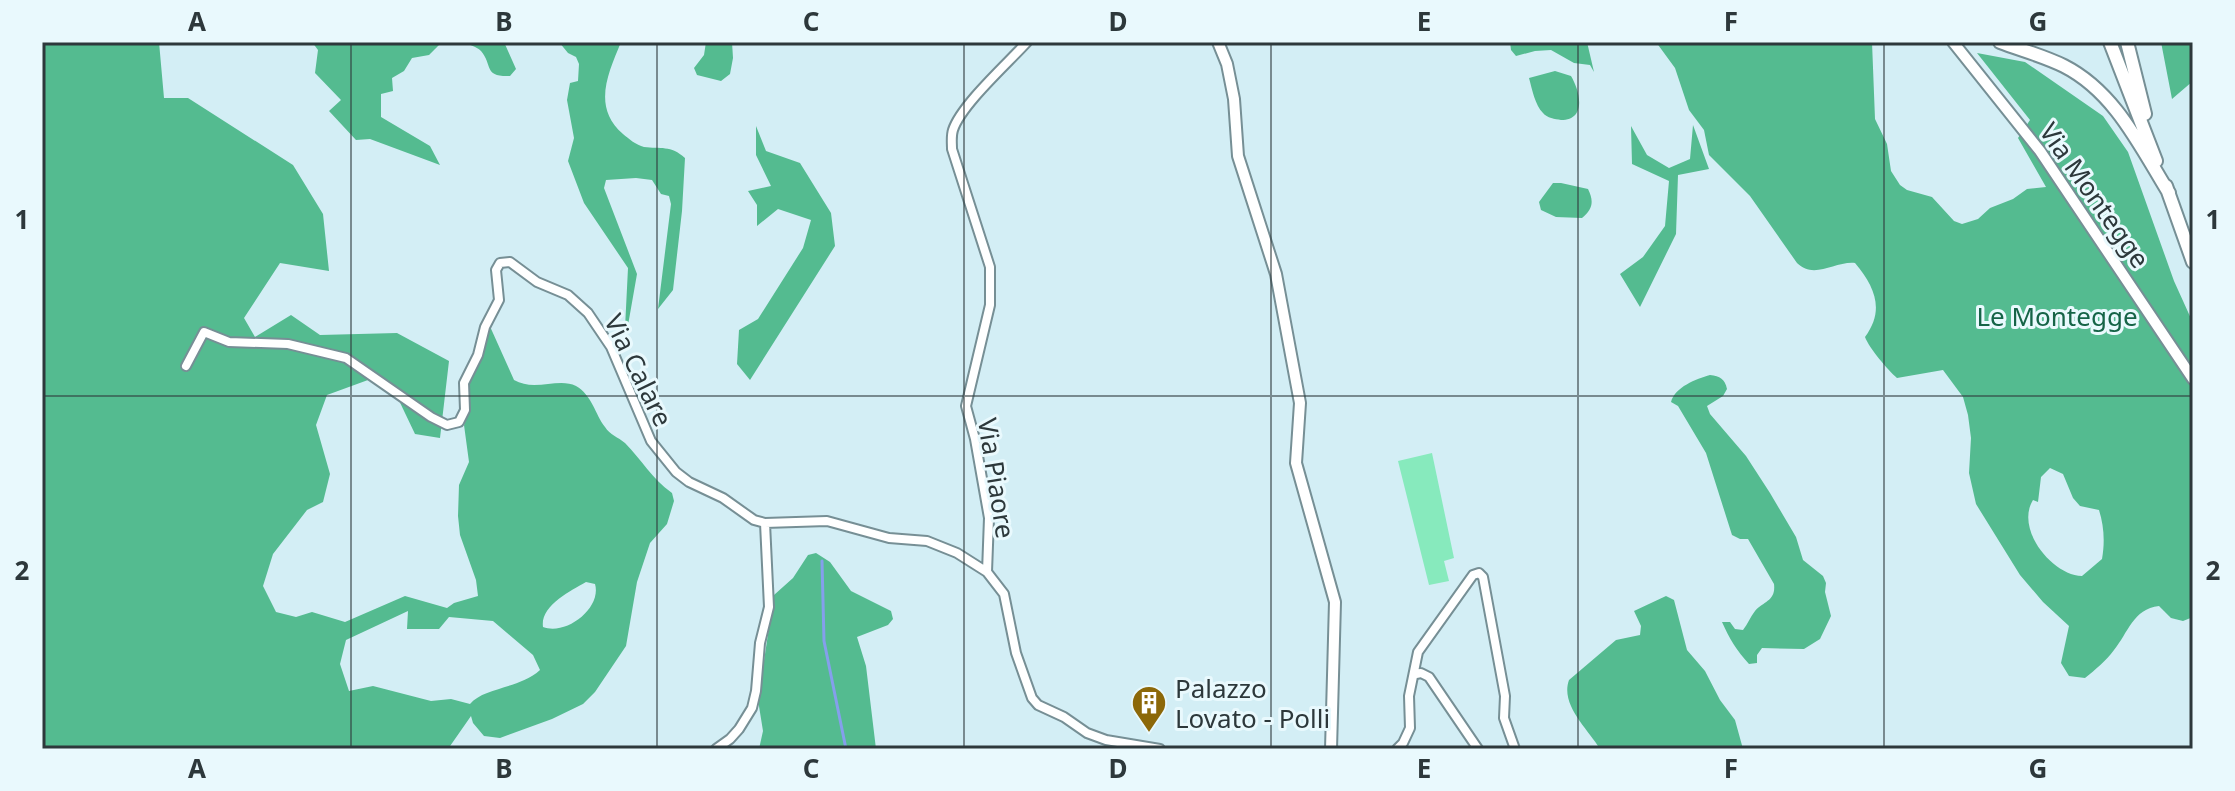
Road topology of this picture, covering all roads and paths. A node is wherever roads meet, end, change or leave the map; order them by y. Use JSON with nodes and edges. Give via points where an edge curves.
{"nodes":[{"id":1,"x":1027,"y":42,"type":"edge"},
{"id":2,"x":1218,"y":42,"type":"edge"},
{"id":3,"x":1953,"y":42,"type":"edge"},
{"id":4,"x":2006,"y":42,"type":"edge"},
{"id":5,"x":2110,"y":42,"type":"edge"},
{"id":6,"x":2127,"y":42,"type":"edge"},
{"id":7,"x":2157,"y":164,"type":"junction"},
{"id":8,"x":2169,"y":193,"type":"junction"},
{"id":9,"x":2193,"y":262,"type":"edge"},
{"id":10,"x":186,"y":366,"type":"dead end"},
{"id":11,"x":2193,"y":379,"type":"edge"},
{"id":12,"x":765,"y":523,"type":"junction"},
{"id":13,"x":987,"y":572,"type":"junction"},
{"id":14,"x":1416,"y":674,"type":"junction"},
{"id":15,"x":716,"y":749,"type":"edge"},
{"id":16,"x":1160,"y":749,"type":"edge"},
{"id":17,"x":1331,"y":749,"type":"edge"},
{"id":18,"x":1397,"y":749,"type":"edge"},
{"id":19,"x":1478,"y":749,"type":"edge"},
{"id":20,"x":1515,"y":749,"type":"edge"}],
"edges":[{"from":1,"to":13,"type":"street","name":"Via Piaore","via":[[977,96],[954,127],[952,139],[992,281],[966,406],[989,518]]},
{"from":2,"to":17,"type":"street","via":[[1234,99],[1238,156],[1276,274],[1300,403],[1296,463],[1335,602]]},
{"from":3,"to":11,"type":"street","name":"Via Montegge","via":[[2040,151]]},
{"from":4,"to":8,"type":"highway","via":[[2064,66],[2094,87],[2119,112]]},
{"from":5,"to":7,"type":"highway"},
{"from":6,"to":7,"type":"highway"},
{"from":7,"to":8,"type":"highway"},
{"from":8,"to":9,"type":"highway"},
{"from":10,"to":12,"type":"street","name":"Via Calare","via":[[204,332],[229,342],[288,344],[346,358],[431,417],[447,425],[459,422],[465,410],[464,383],[499,300],[496,270],[500,263],[510,262],[537,282],[568,295],[588,313],[611,347],[644,428],[676,472]]},
{"from":12,"to":13,"type":"street","via":[[827,521],[889,538],[927,541]]},
{"from":12,"to":15,"type":"street","via":[[769,607],[756,691],[739,729]]},
{"from":13,"to":16,"type":"street","via":[[1004,594],[1016,653],[1038,705],[1106,740]]},
{"from":14,"to":18,"type":"street","via":[[1409,696],[1410,728]]},
{"from":14,"to":19,"type":"street","via":[[1429,677]]},
{"from":14,"to":20,"type":"street","via":[[1418,652],[1479,573],[1505,696],[1504,718]]}]}
